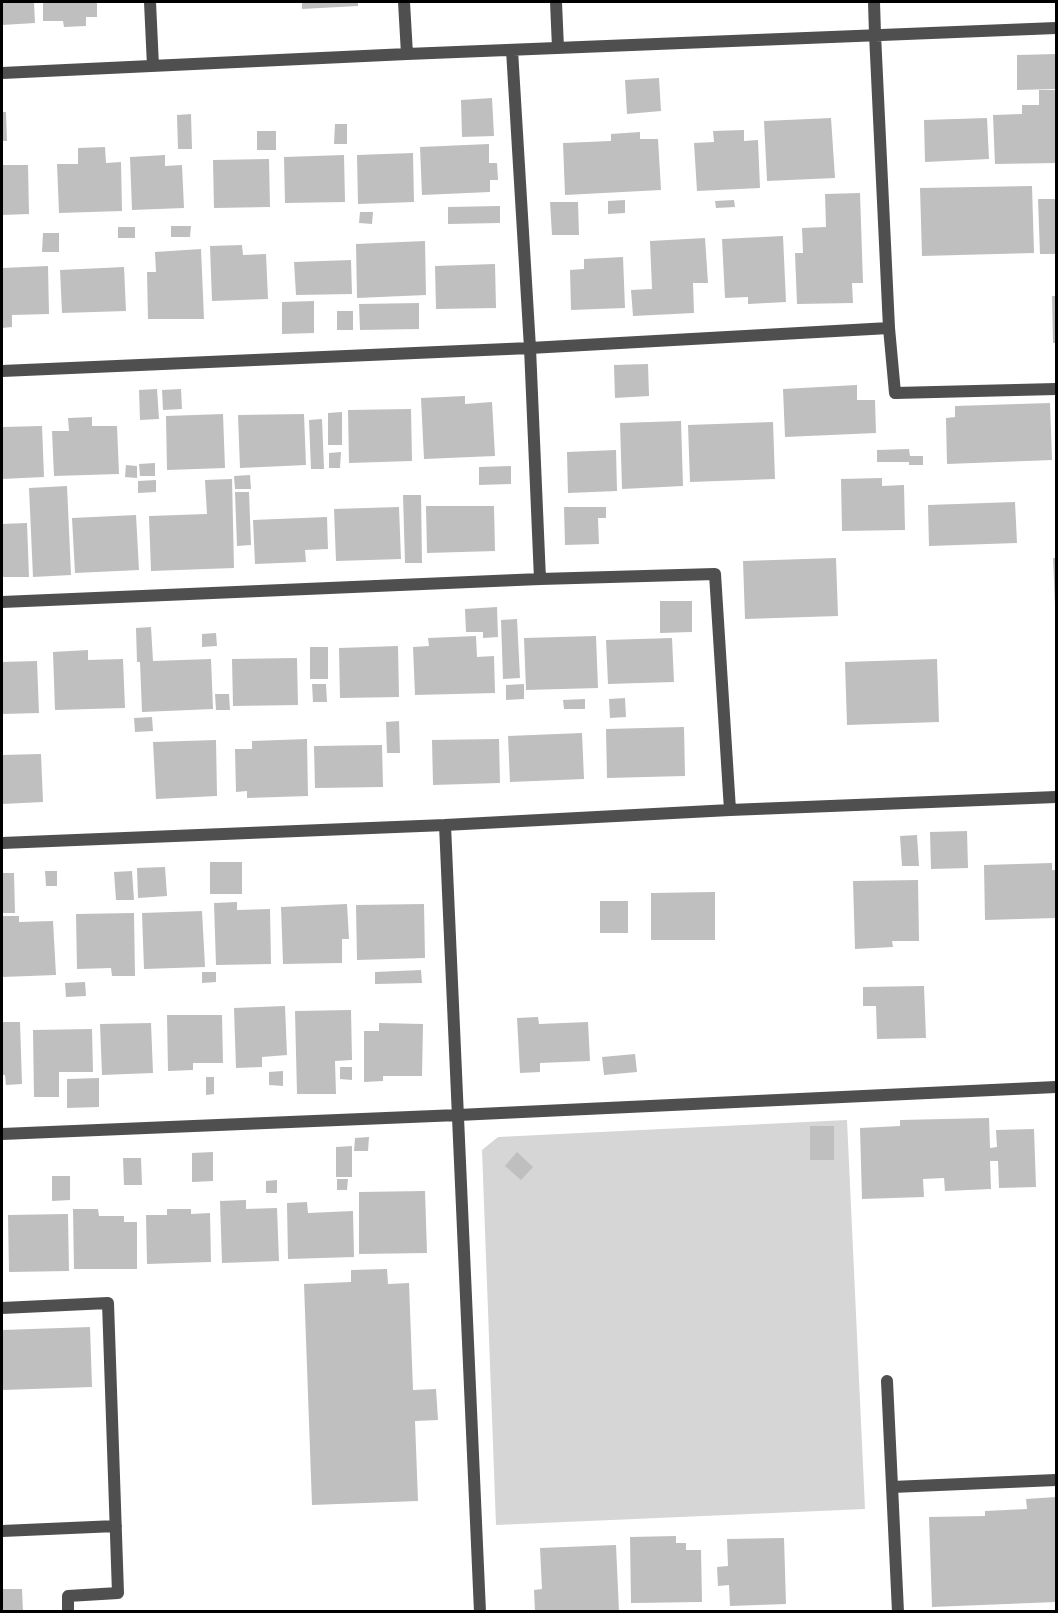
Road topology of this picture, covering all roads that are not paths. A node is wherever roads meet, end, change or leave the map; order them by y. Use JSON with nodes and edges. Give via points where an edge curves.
{"nodes":[{"id":1,"x":150,"y":2,"type":"edge"},
{"id":2,"x":404,"y":2,"type":"edge"},
{"id":3,"x":556,"y":2,"type":"edge"},
{"id":4,"x":874,"y":2,"type":"edge"},
{"id":5,"x":1056,"y":28,"type":"edge"},
{"id":6,"x":875,"y":34,"type":"junction"},
{"id":7,"x":558,"y":48,"type":"junction"},
{"id":8,"x":512,"y":50,"type":"junction"},
{"id":9,"x":406,"y":54,"type":"junction"},
{"id":10,"x":153,"y":66,"type":"junction"},
{"id":11,"x":2,"y":73,"type":"edge"},
{"id":12,"x":889,"y":328,"type":"junction"},
{"id":13,"x":530,"y":348,"type":"junction"},
{"id":14,"x":2,"y":371,"type":"edge"},
{"id":15,"x":1056,"y":389,"type":"edge"},
{"id":16,"x":540,"y":579,"type":"junction"},
{"id":17,"x":2,"y":602,"type":"edge"},
{"id":18,"x":1056,"y":797,"type":"edge"},
{"id":19,"x":730,"y":810,"type":"junction"},
{"id":20,"x":445,"y":825,"type":"junction"},
{"id":21,"x":2,"y":843,"type":"edge"},
{"id":22,"x":1056,"y":1087,"type":"edge"},
{"id":23,"x":458,"y":1115,"type":"junction"},
{"id":24,"x":2,"y":1134,"type":"edge"},
{"id":25,"x":2,"y":1308,"type":"edge"},
{"id":26,"x":887,"y":1381,"type":"dead end"},
{"id":27,"x":1056,"y":1480,"type":"edge"},
{"id":28,"x":892,"y":1487,"type":"junction"},
{"id":29,"x":116,"y":1526,"type":"junction"},
{"id":30,"x":2,"y":1531,"type":"edge"},
{"id":31,"x":68,"y":1611,"type":"edge"},
{"id":32,"x":480,"y":1611,"type":"edge"},
{"id":33,"x":898,"y":1611,"type":"edge"}],
"edges":[{"from":1,"to":10,"type":"street"},
{"from":2,"to":9,"type":"street"},
{"from":3,"to":7,"type":"street"},
{"from":4,"to":6,"type":"street"},
{"from":5,"to":6,"type":"street"},
{"from":6,"to":7,"type":"street"},
{"from":6,"to":12,"type":"street"},
{"from":7,"to":8,"type":"street"},
{"from":8,"to":9,"type":"street"},
{"from":8,"to":13,"type":"street"},
{"from":9,"to":10,"type":"street"},
{"from":10,"to":11,"type":"street"},
{"from":12,"to":13,"type":"street"},
{"from":12,"to":15,"type":"street","via":[[895,393]]},
{"from":13,"to":14,"type":"street"},
{"from":13,"to":16,"type":"street"},
{"from":16,"to":17,"type":"street"},
{"from":16,"to":19,"type":"street","via":[[715,574]]},
{"from":18,"to":19,"type":"street"},
{"from":19,"to":20,"type":"street"},
{"from":20,"to":21,"type":"street"},
{"from":20,"to":23,"type":"street"},
{"from":22,"to":23,"type":"street"},
{"from":23,"to":24,"type":"street"},
{"from":23,"to":32,"type":"street"},
{"from":25,"to":29,"type":"street","via":[[108,1303]]},
{"from":26,"to":28,"type":"street"},
{"from":27,"to":28,"type":"street"},
{"from":28,"to":33,"type":"street"},
{"from":29,"to":30,"type":"street"},
{"from":29,"to":31,"type":"street","via":[[118,1593],[68,1596]]}]}
